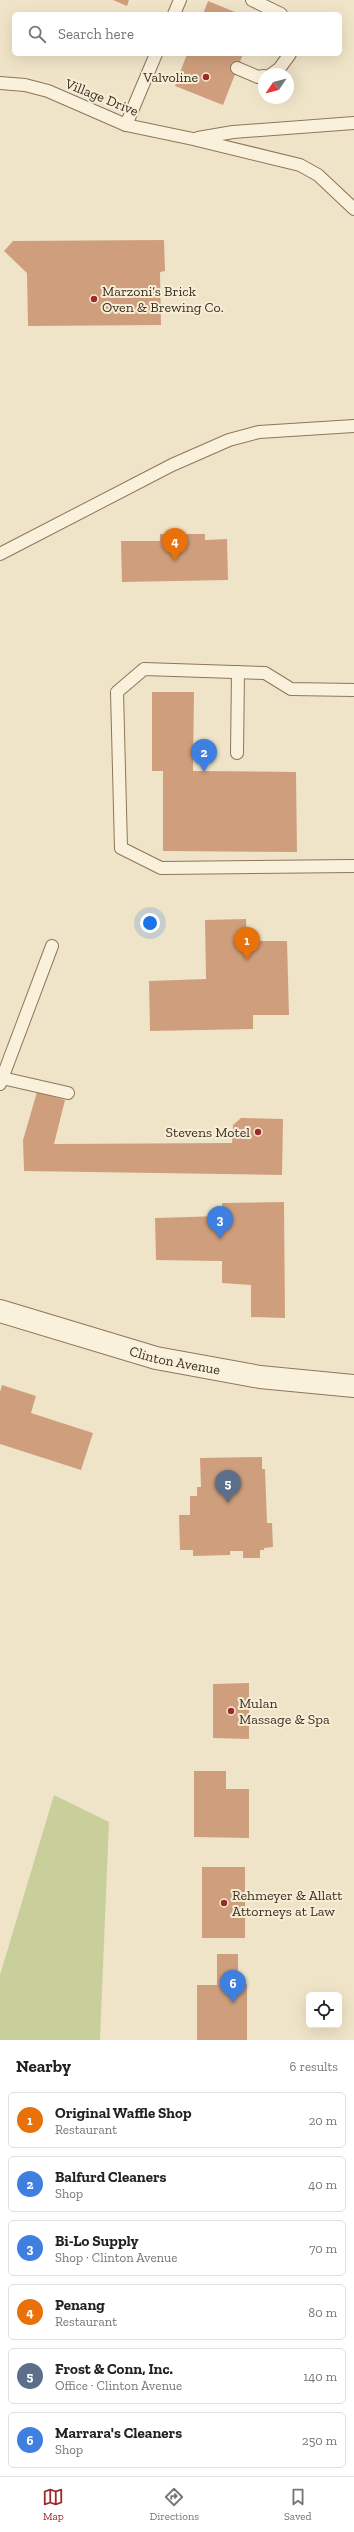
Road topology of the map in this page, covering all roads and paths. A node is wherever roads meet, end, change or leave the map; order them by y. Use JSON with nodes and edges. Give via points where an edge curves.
{"nodes":[{"id":1,"x":180,"y":0,"type":"edge"},
{"id":2,"x":252,"y":0,"type":"edge"},
{"id":3,"x":175,"y":12,"type":"edge"},
{"id":4,"x":278,"y":12,"type":"edge"},
{"id":5,"x":155,"y":56,"type":"edge"},
{"id":6,"x":289,"y":56,"type":"edge"},
{"id":7,"x":237,"y":68,"type":"dead end"},
{"id":8,"x":280,"y":68,"type":"edge"},
{"id":9,"x":258,"y":77,"type":"edge"},
{"id":10,"x":0,"y":83,"type":"edge"},
{"id":11,"x":354,"y":124,"type":"edge"},
{"id":12,"x":126,"y":125,"type":"junction"},
{"id":13,"x":193,"y":138,"type":"junction"},
{"id":14,"x":354,"y":209,"type":"edge"},
{"id":15,"x":354,"y":426,"type":"edge"},
{"id":16,"x":0,"y":554,"type":"edge"},
{"id":17,"x":238,"y":672,"type":"junction"},
{"id":18,"x":354,"y":690,"type":"edge"},
{"id":19,"x":237,"y":753,"type":"dead end"},
{"id":20,"x":354,"y":866,"type":"edge"},
{"id":21,"x":52,"y":946,"type":"dead end"},
{"id":22,"x":1,"y":1081,"type":"edge"},
{"id":23,"x":68,"y":1093,"type":"dead end"},
{"id":24,"x":0,"y":1310,"type":"edge"},
{"id":25,"x":354,"y":1386,"type":"edge"}],
"edges":[{"from":1,"to":3,"type":"lane"},
{"from":2,"to":4,"type":"lane"},
{"from":5,"to":12,"type":"lane"},
{"from":6,"to":8,"type":"lane"},
{"from":7,"to":9,"type":"lane"},
{"from":10,"to":12,"type":"lane","name":"Village Drive","via":[[25,85],[48,91]]},
{"from":11,"to":13,"type":"lane","name":"Village Drive","via":[[233,132]]},
{"from":12,"to":13,"type":"lane","name":"Village Drive"},
{"from":13,"to":14,"type":"lane","name":"Village Drive","via":[[300,165],[318,175]]},
{"from":15,"to":16,"type":"lane","via":[[259,432],[229,440],[172,465]]},
{"from":17,"to":18,"type":"lane","via":[[265,673],[291,689]]},
{"from":17,"to":19,"type":"lane"},
{"from":17,"to":20,"type":"lane","via":[[144,669],[116,692],[121,848],[161,868]]},
{"from":21,"to":22,"type":"lane"},
{"from":22,"to":23,"type":"lane"},
{"from":24,"to":25,"type":"street","name":"Clinton Avenue","via":[[186,1365],[260,1377]]}]}
